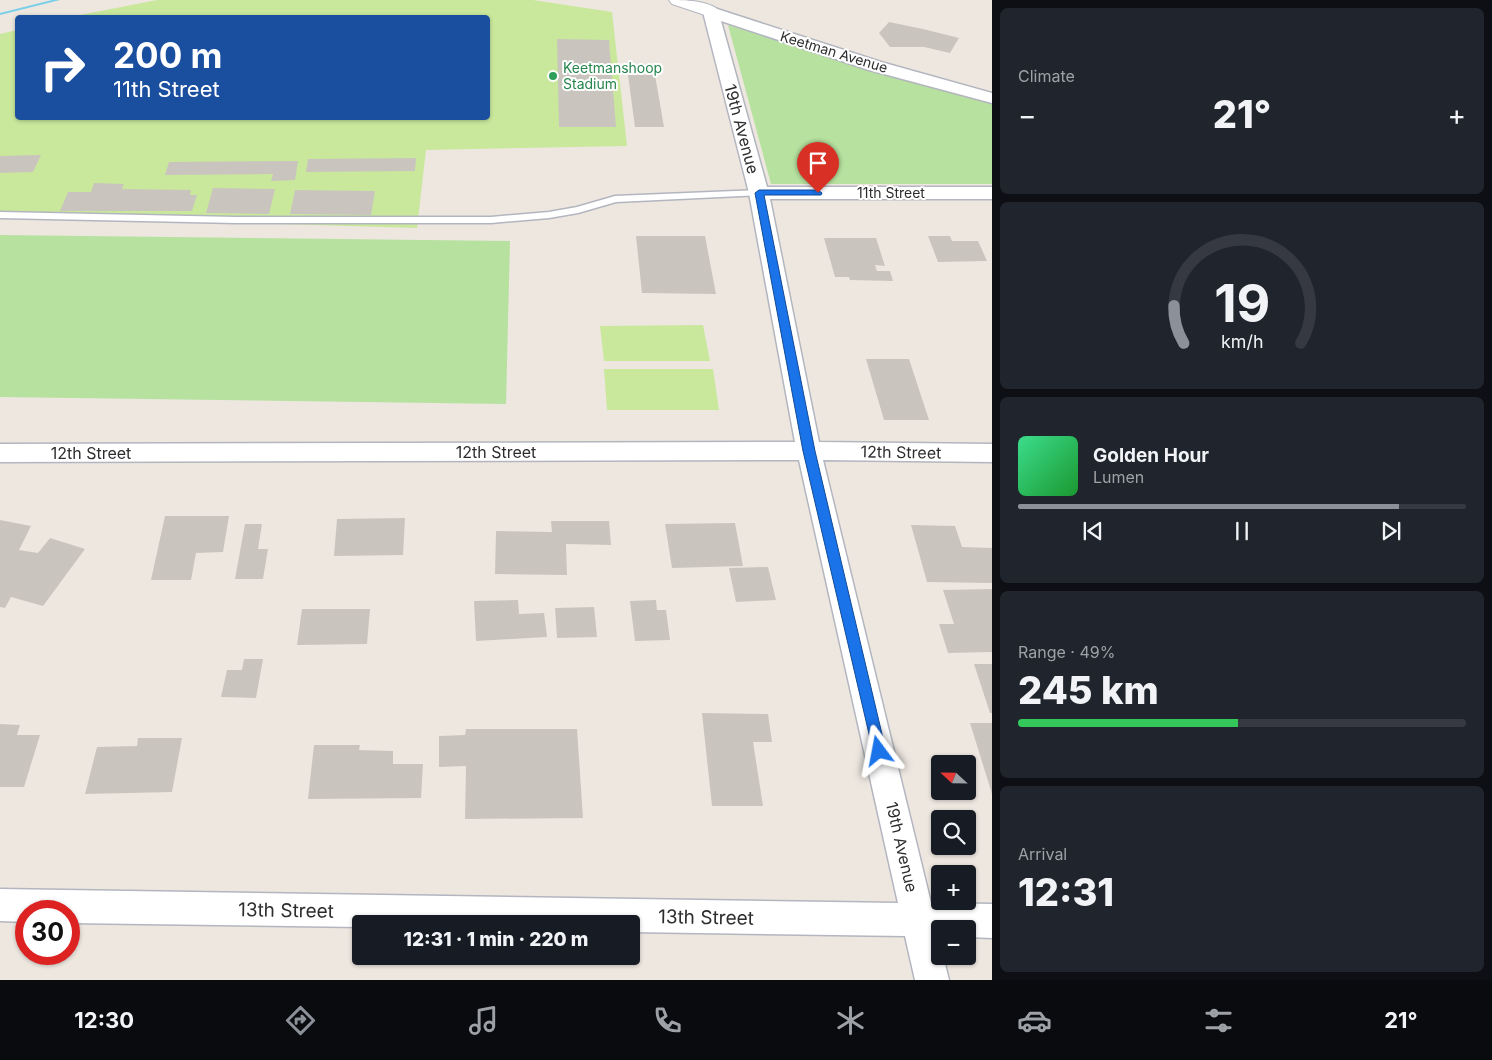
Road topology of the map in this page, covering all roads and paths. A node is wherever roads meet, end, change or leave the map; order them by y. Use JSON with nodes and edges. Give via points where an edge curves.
{"nodes":[{"id":1,"x":678,"y":0,"type":"edge"},
{"id":2,"x":711,"y":12,"type":"junction"},
{"id":3,"x":992,"y":98,"type":"edge"},
{"id":4,"x":759,"y":193,"type":"junction"},
{"id":5,"x":992,"y":193,"type":"edge"},
{"id":6,"x":0,"y":215,"type":"edge"},
{"id":7,"x":809,"y":451,"type":"junction"},
{"id":8,"x":0,"y":453,"type":"edge"},
{"id":9,"x":992,"y":453,"type":"edge"},
{"id":10,"x":0,"y":905,"type":"edge"},
{"id":11,"x":919,"y":920,"type":"junction"},
{"id":12,"x":992,"y":921,"type":"edge"},
{"id":13,"x":932,"y":980,"type":"edge"}],
"edges":[{"from":1,"to":2,"type":"street","name":"Keetman Avenue"},
{"from":2,"to":3,"type":"street","name":"Keetman Avenue","via":[[822,50]]},
{"from":2,"to":4,"type":"street","name":"19th Avenue"},
{"from":4,"to":5,"type":"street","name":"11th Street"},
{"from":4,"to":6,"type":"lane","via":[[615,199],[549,215],[491,220],[236,220]]},
{"from":4,"to":7,"type":"street","name":"19th Avenue"},
{"from":7,"to":8,"type":"street","name":"12th Street"},
{"from":7,"to":9,"type":"street","name":"12th Street"},
{"from":7,"to":11,"type":"street","name":"19th Avenue"},
{"from":10,"to":11,"type":"street","name":"13th Street"},
{"from":11,"to":12,"type":"street","name":"13th Street"},
{"from":11,"to":13,"type":"street","name":"19th Avenue"}]}
